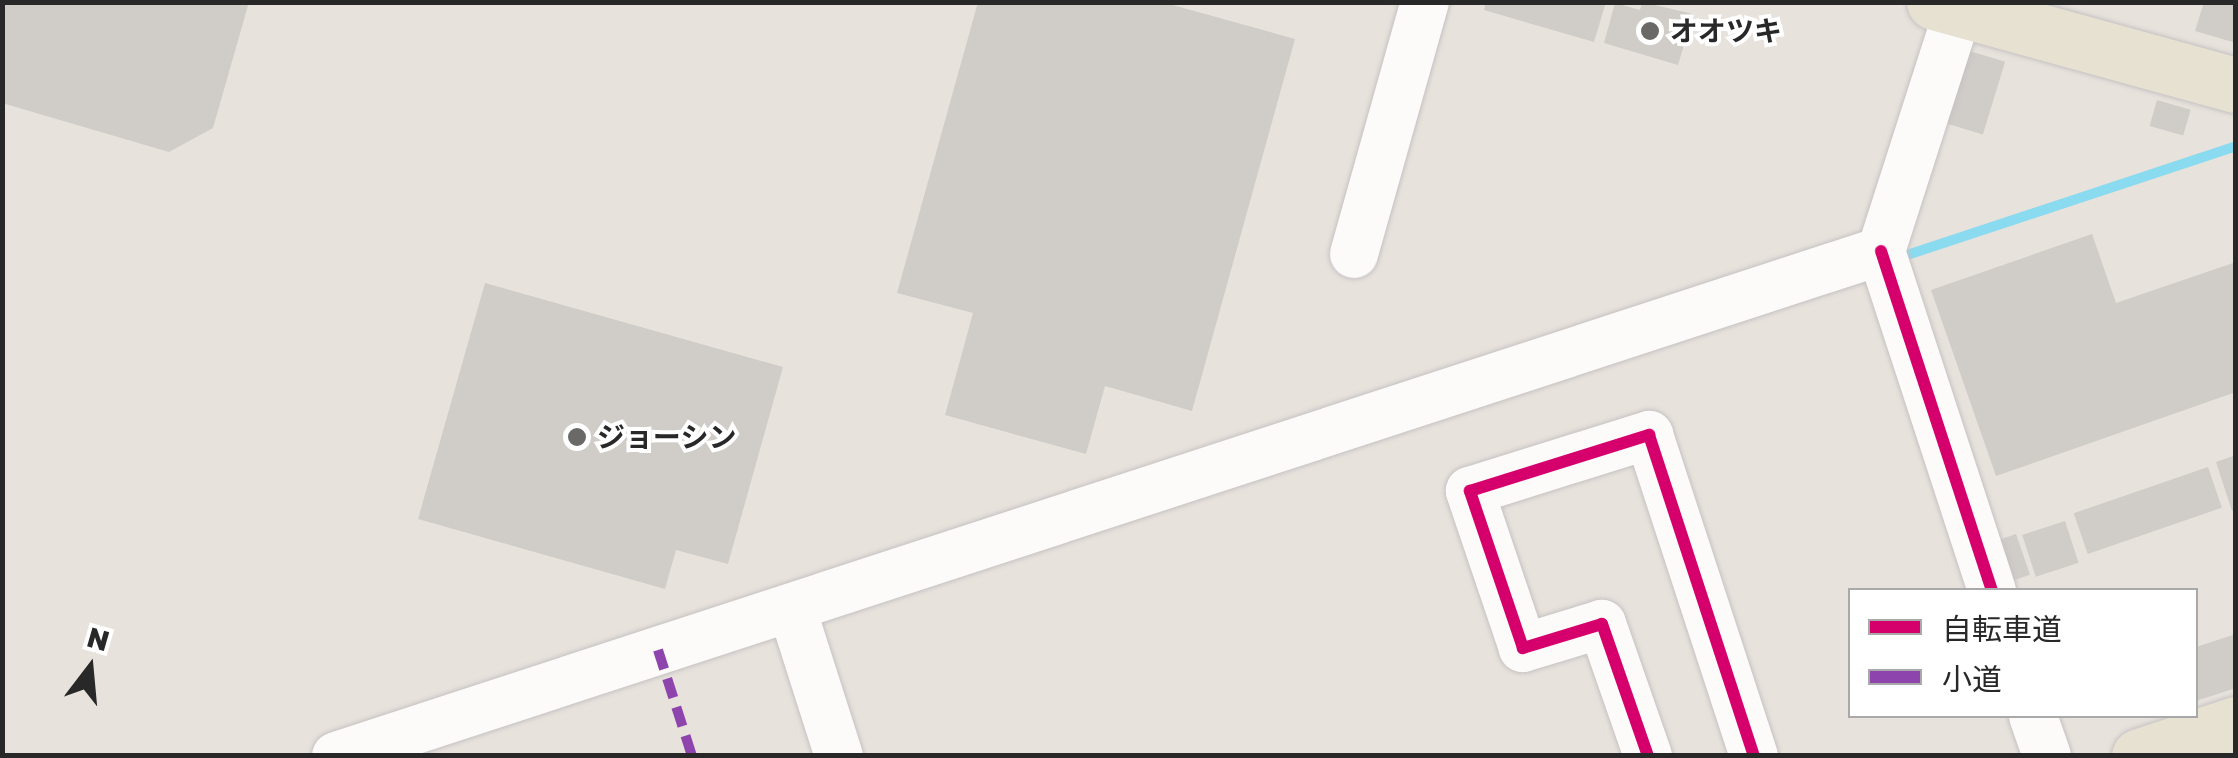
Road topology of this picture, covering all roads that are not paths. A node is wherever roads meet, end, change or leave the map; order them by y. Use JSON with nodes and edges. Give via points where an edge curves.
{"nodes":[{"id":1,"x":1425,"y":2,"type":"edge"},
{"id":2,"x":1952,"y":5,"type":"edge"},
{"id":3,"x":2236,"y":85,"type":"edge"},
{"id":4,"x":1881,"y":251,"type":"junction"},
{"id":5,"x":1354,"y":254,"type":"dead end"},
{"id":6,"x":1991,"y":588,"type":"edge"},
{"id":7,"x":792,"y":610,"type":"junction"},
{"id":8,"x":2035,"y":718,"type":"edge"},
{"id":9,"x":2236,"y":724,"type":"edge"},
{"id":10,"x":336,"y":756,"type":"edge"},
{"id":11,"x":839,"y":756,"type":"edge"},
{"id":12,"x":1648,"y":756,"type":"edge"},
{"id":13,"x":1754,"y":756,"type":"edge"},
{"id":14,"x":2046,"y":756,"type":"edge"},
{"id":15,"x":2139,"y":756,"type":"edge"}],
"edges":[{"from":1,"to":5,"type":"street"},
{"from":2,"to":3,"type":"main road"},
{"from":2,"to":4,"type":"street"},
{"from":4,"to":6,"type":"street"},
{"from":4,"to":7,"type":"street"},
{"from":7,"to":10,"type":"street"},
{"from":7,"to":11,"type":"street"},
{"from":8,"to":14,"type":"street"},
{"from":9,"to":15,"type":"main road"},
{"from":12,"to":13,"type":"street","via":[[1602,624],[1523,648],[1470,491],[1649,435]]}]}
